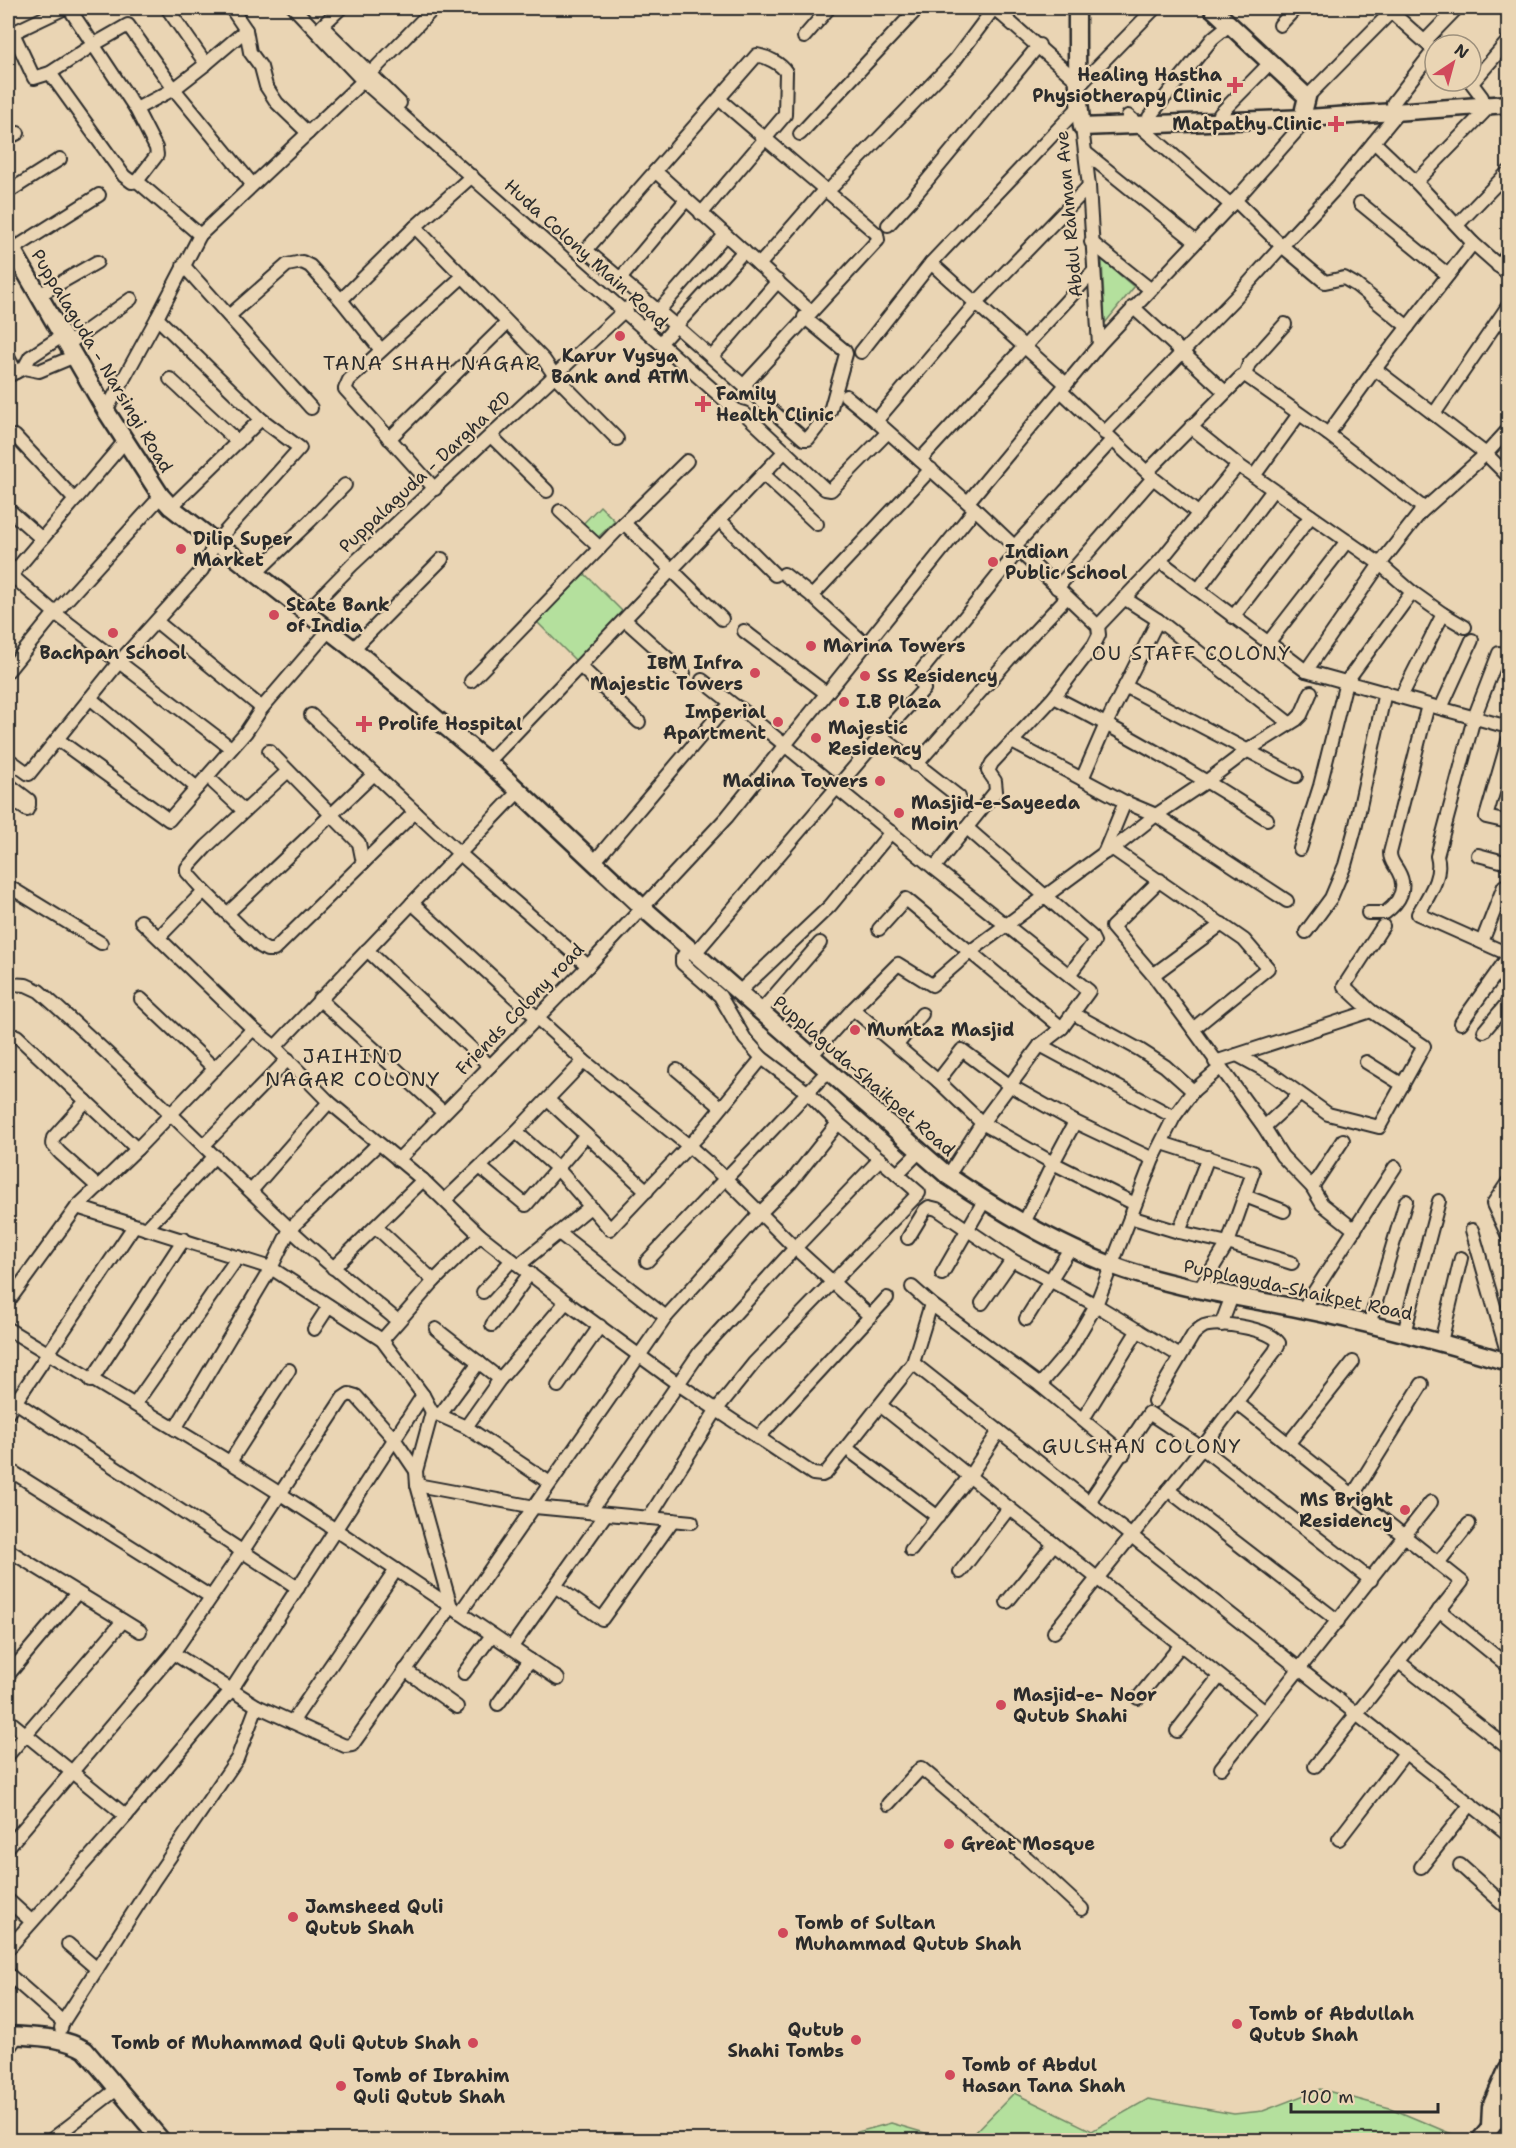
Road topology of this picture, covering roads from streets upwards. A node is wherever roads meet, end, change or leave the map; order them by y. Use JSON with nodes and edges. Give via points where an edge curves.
{"nodes":[{"id":1,"x":67,"y":8,"type":"edge"},
{"id":2,"x":166,"y":8,"type":"edge"},
{"id":3,"x":231,"y":8,"type":"edge"},
{"id":4,"x":294,"y":8,"type":"edge"},
{"id":5,"x":304,"y":8,"type":"edge"},
{"id":6,"x":341,"y":8,"type":"edge"},
{"id":7,"x":434,"y":8,"type":"edge"},
{"id":8,"x":829,"y":8,"type":"edge"},
{"id":9,"x":918,"y":8,"type":"edge"},
{"id":10,"x":994,"y":8,"type":"edge"},
{"id":11,"x":1077,"y":8,"type":"edge"},
{"id":12,"x":1155,"y":8,"type":"edge"},
{"id":13,"x":1296,"y":8,"type":"edge"},
{"id":14,"x":1457,"y":8,"type":"edge"},
{"id":15,"x":1216,"y":9,"type":"edge"},
{"id":16,"x":1389,"y":10,"type":"edge"},
{"id":17,"x":1229,"y":25,"type":"junction"},
{"id":18,"x":1280,"y":25,"type":"dead end"},
{"id":19,"x":322,"y":26,"type":"junction"},
{"id":20,"x":246,"y":30,"type":"junction"},
{"id":21,"x":1440,"y":33,"type":"edge"},
{"id":22,"x":10,"y":34,"type":"edge"},
{"id":23,"x":804,"y":37,"type":"dead end"},
{"id":24,"x":1423,"y":40,"type":"edge"},
{"id":25,"x":1509,"y":41,"type":"edge"},
{"id":26,"x":93,"y":45,"type":"junction"},
{"id":27,"x":1039,"y":45,"type":"junction"},
{"id":28,"x":1423,"y":60,"type":"edge"},
{"id":29,"x":1270,"y":63,"type":"junction"},
{"id":30,"x":206,"y":64,"type":"junction"},
{"id":31,"x":1483,"y":69,"type":"edge"},
{"id":32,"x":50,"y":73,"type":"junction"},
{"id":33,"x":367,"y":77,"type":"junction"},
{"id":34,"x":1077,"y":84,"type":"junction"},
{"id":35,"x":174,"y":89,"type":"junction"},
{"id":36,"x":1509,"y":95,"type":"edge"},
{"id":37,"x":718,"y":99,"type":"junction"},
{"id":38,"x":1494,"y":102,"type":"edge"},
{"id":39,"x":1396,"y":106,"type":"junction"},
{"id":40,"x":1307,"y":108,"type":"junction"},
{"id":41,"x":136,"y":109,"type":"junction"},
{"id":42,"x":1220,"y":114,"type":"junction"},
{"id":43,"x":1080,"y":118,"type":"junction"},
{"id":44,"x":1138,"y":119,"type":"junction"},
{"id":45,"x":308,"y":133,"type":"junction"},
{"id":46,"x":800,"y":134,"type":"dead end"},
{"id":47,"x":766,"y":138,"type":"junction"},
{"id":48,"x":1374,"y":142,"type":"junction"},
{"id":49,"x":1086,"y":153,"type":"junction"},
{"id":50,"x":60,"y":159,"type":"dead end"},
{"id":51,"x":655,"y":171,"type":"junction"},
{"id":52,"x":1509,"y":172,"type":"edge"},
{"id":53,"x":472,"y":176,"type":"junction"},
{"id":54,"x":137,"y":181,"type":"junction"},
{"id":55,"x":1416,"y":182,"type":"junction"},
{"id":56,"x":252,"y":184,"type":"junction"},
{"id":57,"x":1089,"y":186,"type":"junction"},
{"id":58,"x":829,"y":188,"type":"junction"},
{"id":59,"x":8,"y":192,"type":"edge"},
{"id":60,"x":99,"y":195,"type":"dead end"},
{"id":61,"x":686,"y":200,"type":"junction"},
{"id":62,"x":1233,"y":202,"type":"junction"},
{"id":63,"x":1360,"y":203,"type":"dead end"},
{"id":64,"x":701,"y":214,"type":"junction"},
{"id":65,"x":888,"y":225,"type":"dead end"},
{"id":66,"x":1457,"y":225,"type":"junction"},
{"id":67,"x":415,"y":227,"type":"junction"},
{"id":68,"x":200,"y":235,"type":"junction"},
{"id":69,"x":725,"y":235,"type":"junction"},
{"id":70,"x":1195,"y":240,"type":"junction"},
{"id":71,"x":1091,"y":242,"type":"junction"},
{"id":72,"x":1473,"y":243,"type":"junction"},
{"id":73,"x":10,"y":246,"type":"edge"},
{"id":74,"x":1282,"y":246,"type":"junction"},
{"id":75,"x":744,"y":251,"type":"junction"},
{"id":76,"x":1509,"y":255,"type":"edge"},
{"id":77,"x":97,"y":262,"type":"dead end"},
{"id":78,"x":931,"y":263,"type":"junction"},
{"id":79,"x":183,"y":265,"type":"junction"},
{"id":80,"x":759,"y":265,"type":"junction"},
{"id":81,"x":1503,"y":270,"type":"edge"},
{"id":82,"x":1094,"y":272,"type":"junction"},
{"id":83,"x":1448,"y":275,"type":"junction"},
{"id":84,"x":462,"y":277,"type":"junction"},
{"id":85,"x":620,"y":279,"type":"junction"},
{"id":86,"x":778,"y":281,"type":"junction"},
{"id":87,"x":1150,"y":289,"type":"junction"},
{"id":88,"x":39,"y":295,"type":"junction"},
{"id":89,"x":131,"y":299,"type":"dead end"},
{"id":90,"x":341,"y":300,"type":"junction"},
{"id":91,"x":976,"y":303,"type":"junction"},
{"id":92,"x":1509,"y":306,"type":"edge"},
{"id":93,"x":1133,"y":307,"type":"junction"},
{"id":94,"x":626,"y":310,"type":"junction"},
{"id":95,"x":658,"y":310,"type":"junction"},
{"id":96,"x":807,"y":314,"type":"junction"},
{"id":97,"x":229,"y":316,"type":"junction"},
{"id":98,"x":157,"y":318,"type":"junction"},
{"id":99,"x":507,"y":323,"type":"junction"},
{"id":100,"x":647,"y":324,"type":"junction"},
{"id":101,"x":1285,"y":324,"type":"dead end"},
{"id":102,"x":676,"y":326,"type":"junction"},
{"id":103,"x":1408,"y":327,"type":"junction"},
{"id":104,"x":664,"y":339,"type":"junction"},
{"id":105,"x":68,"y":345,"type":"junction"},
{"id":106,"x":1099,"y":345,"type":"junction"},
{"id":107,"x":1026,"y":348,"type":"junction"},
{"id":108,"x":381,"y":350,"type":"junction"},
{"id":109,"x":861,"y":352,"type":"dead end"},
{"id":110,"x":1182,"y":353,"type":"junction"},
{"id":111,"x":8,"y":357,"type":"edge"},
{"id":112,"x":712,"y":357,"type":"junction"},
{"id":113,"x":1375,"y":369,"type":"junction"},
{"id":114,"x":12,"y":374,"type":"edge"},
{"id":115,"x":1245,"y":375,"type":"junction"},
{"id":116,"x":555,"y":376,"type":"junction"},
{"id":117,"x":170,"y":379,"type":"dead end"},
{"id":118,"x":744,"y":385,"type":"junction"},
{"id":119,"x":1063,"y":388,"type":"junction"},
{"id":120,"x":1226,"y":392,"type":"junction"},
{"id":121,"x":846,"y":396,"type":"dead end"},
{"id":122,"x":311,"y":408,"type":"dead end"},
{"id":123,"x":741,"y":410,"type":"junction"},
{"id":124,"x":106,"y":411,"type":"junction"},
{"id":125,"x":1299,"y":414,"type":"junction"},
{"id":126,"x":1434,"y":414,"type":"junction"},
{"id":127,"x":261,"y":419,"type":"junction"},
{"id":128,"x":876,"y":421,"type":"junction"},
{"id":129,"x":1191,"y":427,"type":"junction"},
{"id":130,"x":1509,"y":430,"type":"edge"},
{"id":131,"x":888,"y":432,"type":"junction"},
{"id":132,"x":1328,"y":434,"type":"junction"},
{"id":133,"x":15,"y":436,"type":"dead end"},
{"id":134,"x":491,"y":436,"type":"junction"},
{"id":135,"x":1108,"y":436,"type":"junction"},
{"id":136,"x":389,"y":439,"type":"junction"},
{"id":137,"x":617,"y":439,"type":"dead end"},
{"id":138,"x":124,"y":441,"type":"junction"},
{"id":139,"x":238,"y":442,"type":"junction"},
{"id":140,"x":785,"y":451,"type":"junction"},
{"id":141,"x":1485,"y":454,"type":"junction"},
{"id":142,"x":920,"y":460,"type":"junction"},
{"id":143,"x":687,"y":461,"type":"dead end"},
{"id":144,"x":1238,"y":465,"type":"junction"},
{"id":145,"x":931,"y":470,"type":"junction"},
{"id":146,"x":764,"y":474,"type":"junction"},
{"id":147,"x":1150,"y":475,"type":"junction"},
{"id":148,"x":1254,"y":476,"type":"junction"},
{"id":149,"x":1509,"y":476,"type":"edge"},
{"id":150,"x":345,"y":484,"type":"dead end"},
{"id":151,"x":435,"y":489,"type":"junction"},
{"id":152,"x":1273,"y":490,"type":"junction"},
{"id":153,"x":547,"y":491,"type":"dead end"},
{"id":154,"x":75,"y":500,"type":"junction"},
{"id":155,"x":166,"y":502,"type":"junction"},
{"id":156,"x":971,"y":506,"type":"junction"},
{"id":157,"x":8,"y":509,"type":"edge"},
{"id":158,"x":560,"y":512,"type":"dead end"},
{"id":159,"x":1420,"y":513,"type":"junction"},
{"id":160,"x":1199,"y":514,"type":"junction"},
{"id":161,"x":1311,"y":516,"type":"junction"},
{"id":162,"x":720,"y":520,"type":"junction"},
{"id":163,"x":624,"y":523,"type":"junction"},
{"id":164,"x":817,"y":524,"type":"dead end"},
{"id":165,"x":42,"y":539,"type":"junction"},
{"id":166,"x":1347,"y":541,"type":"junction"},
{"id":167,"x":215,"y":543,"type":"junction"},
{"id":168,"x":600,"y":548,"type":"junction"},
{"id":169,"x":1016,"y":549,"type":"junction"},
{"id":170,"x":442,"y":559,"type":"dead end"},
{"id":171,"x":1160,"y":561,"type":"junction"},
{"id":172,"x":1380,"y":564,"type":"junction"},
{"id":173,"x":673,"y":570,"type":"junction"},
{"id":174,"x":255,"y":574,"type":"junction"},
{"id":175,"x":9,"y":577,"type":"edge"},
{"id":176,"x":1057,"y":588,"type":"junction"},
{"id":177,"x":1198,"y":590,"type":"junction"},
{"id":178,"x":1412,"y":592,"type":"junction"},
{"id":179,"x":812,"y":596,"type":"junction"},
{"id":180,"x":1067,"y":597,"type":"junction"},
{"id":181,"x":1124,"y":598,"type":"junction"},
{"id":182,"x":306,"y":612,"type":"junction"},
{"id":183,"x":56,"y":613,"type":"junction"},
{"id":184,"x":1443,"y":614,"type":"junction"},
{"id":185,"x":1233,"y":617,"type":"junction"},
{"id":186,"x":722,"y":619,"type":"dead end"},
{"id":187,"x":625,"y":620,"type":"junction"},
{"id":188,"x":1158,"y":620,"type":"junction"},
{"id":189,"x":157,"y":622,"type":"junction"},
{"id":190,"x":1098,"y":626,"type":"junction"},
{"id":191,"x":1465,"y":627,"type":"dead end"},
{"id":192,"x":329,"y":630,"type":"junction"},
{"id":193,"x":744,"y":632,"type":"dead end"},
{"id":194,"x":1472,"y":640,"type":"dead end"},
{"id":195,"x":1268,"y":643,"type":"junction"},
{"id":196,"x":865,"y":644,"type":"junction"},
{"id":197,"x":353,"y":649,"type":"junction"},
{"id":198,"x":1499,"y":653,"type":"dead end"},
{"id":199,"x":119,"y":662,"type":"junction"},
{"id":200,"x":581,"y":667,"type":"junction"},
{"id":201,"x":1306,"y":671,"type":"junction"},
{"id":202,"x":8,"y":672,"type":"edge"},
{"id":203,"x":684,"y":673,"type":"dead end"},
{"id":204,"x":702,"y":680,"type":"dead end"},
{"id":205,"x":471,"y":681,"type":"dead end"},
{"id":206,"x":1346,"y":682,"type":"junction"},
{"id":207,"x":1125,"y":686,"type":"junction"},
{"id":208,"x":1311,"y":692,"type":"dead end"},
{"id":209,"x":1385,"y":692,"type":"junction"},
{"id":210,"x":826,"y":693,"type":"junction"},
{"id":211,"x":1054,"y":697,"type":"junction"},
{"id":212,"x":1401,"y":697,"type":"junction"},
{"id":213,"x":90,"y":698,"type":"junction"},
{"id":214,"x":735,"y":706,"type":"junction"},
{"id":215,"x":1435,"y":707,"type":"junction"},
{"id":216,"x":262,"y":708,"type":"junction"},
{"id":217,"x":311,"y":715,"type":"dead end"},
{"id":218,"x":1474,"y":718,"type":"junction"},
{"id":219,"x":639,"y":722,"type":"dead end"},
{"id":220,"x":1289,"y":723,"type":"junction"},
{"id":221,"x":1106,"y":724,"type":"junction"},
{"id":222,"x":1509,"y":727,"type":"edge"},
{"id":223,"x":881,"y":736,"type":"junction"},
{"id":224,"x":57,"y":739,"type":"junction"},
{"id":225,"x":1509,"y":741,"type":"edge"},
{"id":226,"x":1012,"y":742,"type":"junction"},
{"id":227,"x":784,"y":745,"type":"junction"},
{"id":228,"x":231,"y":748,"type":"junction"},
{"id":229,"x":1248,"y":750,"type":"junction"},
{"id":230,"x":269,"y":751,"type":"dead end"},
{"id":231,"x":8,"y":759,"type":"edge"},
{"id":232,"x":488,"y":762,"type":"junction"},
{"id":233,"x":916,"y":765,"type":"junction"},
{"id":234,"x":288,"y":771,"type":"junction"},
{"id":235,"x":374,"y":774,"type":"junction"},
{"id":236,"x":1296,"y":776,"type":"dead end"},
{"id":237,"x":1082,"y":779,"type":"junction"},
{"id":238,"x":1207,"y":781,"type":"junction"},
{"id":239,"x":214,"y":783,"type":"dead end"},
{"id":240,"x":8,"y":784,"type":"edge"},
{"id":241,"x":196,"y":788,"type":"junction"},
{"id":242,"x":838,"y":788,"type":"junction"},
{"id":243,"x":519,"y":791,"type":"junction"},
{"id":244,"x":8,"y":797,"type":"edge"},
{"id":245,"x":958,"y":797,"type":"dead end"},
{"id":246,"x":1125,"y":802,"type":"junction"},
{"id":247,"x":244,"y":811,"type":"junction"},
{"id":248,"x":415,"y":812,"type":"junction"},
{"id":249,"x":332,"y":813,"type":"junction"},
{"id":250,"x":1156,"y":815,"type":"junction"},
{"id":251,"x":1268,"y":819,"type":"dead end"},
{"id":252,"x":1509,"y":822,"type":"edge"},
{"id":253,"x":967,"y":828,"type":"junction"},
{"id":254,"x":891,"y":832,"type":"junction"},
{"id":255,"x":1300,"y":849,"type":"dead end"},
{"id":256,"x":1108,"y":851,"type":"junction"},
{"id":257,"x":460,"y":854,"type":"junction"},
{"id":258,"x":1478,"y":855,"type":"dead end"},
{"id":259,"x":595,"y":861,"type":"junction"},
{"id":260,"x":363,"y":863,"type":"junction"},
{"id":261,"x":1509,"y":863,"type":"edge"},
{"id":262,"x":934,"y":868,"type":"junction"},
{"id":263,"x":1160,"y":880,"type":"junction"},
{"id":264,"x":8,"y":886,"type":"edge"},
{"id":265,"x":1504,"y":886,"type":"dead end"},
{"id":266,"x":204,"y":891,"type":"junction"},
{"id":267,"x":1047,"y":896,"type":"junction"},
{"id":268,"x":1287,"y":901,"type":"dead end"},
{"id":269,"x":412,"y":903,"type":"junction"},
{"id":270,"x":642,"y":907,"type":"junction"},
{"id":271,"x":228,"y":913,"type":"junction"},
{"id":272,"x":1368,"y":913,"type":"dead end"},
{"id":273,"x":141,"y":921,"type":"dead end"},
{"id":274,"x":1222,"y":924,"type":"junction"},
{"id":275,"x":1006,"y":925,"type":"junction"},
{"id":276,"x":1383,"y":926,"type":"dead end"},
{"id":277,"x":879,"y":929,"type":"dead end"},
{"id":278,"x":1306,"y":933,"type":"dead end"},
{"id":279,"x":159,"y":938,"type":"junction"},
{"id":280,"x":1482,"y":942,"type":"junction"},
{"id":281,"x":101,"y":943,"type":"dead end"},
{"id":282,"x":820,"y":943,"type":"dead end"},
{"id":283,"x":367,"y":950,"type":"junction"},
{"id":284,"x":692,"y":951,"type":"junction"},
{"id":285,"x":971,"y":951,"type":"junction"},
{"id":286,"x":1509,"y":956,"type":"edge"},
{"id":287,"x":588,"y":966,"type":"junction"},
{"id":288,"x":1069,"y":975,"type":"junction"},
{"id":289,"x":1153,"y":975,"type":"junction"},
{"id":290,"x":8,"y":984,"type":"edge"},
{"id":291,"x":739,"y":992,"type":"junction"},
{"id":292,"x":141,"y":999,"type":"dead end"},
{"id":293,"x":320,"y":999,"type":"junction"},
{"id":294,"x":1509,"y":1002,"type":"edge"},
{"id":295,"x":853,"y":1009,"type":"junction"},
{"id":296,"x":761,"y":1011,"type":"junction"},
{"id":297,"x":1371,"y":1011,"type":"junction"},
{"id":298,"x":922,"y":1014,"type":"dead end"},
{"id":299,"x":1074,"y":1014,"type":"junction"},
{"id":300,"x":537,"y":1017,"type":"junction"},
{"id":301,"x":1461,"y":1023,"type":"dead end"},
{"id":302,"x":1062,"y":1028,"type":"junction"},
{"id":303,"x":253,"y":1029,"type":"junction"},
{"id":304,"x":1193,"y":1029,"type":"junction"},
{"id":305,"x":1484,"y":1031,"type":"dead end"},
{"id":306,"x":17,"y":1036,"type":"dead end"},
{"id":307,"x":897,"y":1045,"type":"junction"},
{"id":308,"x":1040,"y":1045,"type":"junction"},
{"id":309,"x":275,"y":1047,"type":"junction"},
{"id":310,"x":1237,"y":1055,"type":"junction"},
{"id":311,"x":811,"y":1056,"type":"junction"},
{"id":312,"x":762,"y":1058,"type":"junction"},
{"id":313,"x":288,"y":1059,"type":"junction"},
{"id":314,"x":584,"y":1061,"type":"junction"},
{"id":315,"x":1366,"y":1062,"type":"dead end"},
{"id":316,"x":1218,"y":1065,"type":"junction"},
{"id":317,"x":490,"y":1066,"type":"junction"},
{"id":318,"x":215,"y":1069,"type":"junction"},
{"id":319,"x":677,"y":1070,"type":"dead end"},
{"id":320,"x":828,"y":1071,"type":"junction"},
{"id":321,"x":938,"y":1081,"type":"junction"},
{"id":322,"x":1009,"y":1085,"type":"junction"},
{"id":323,"x":1403,"y":1085,"type":"junction"},
{"id":324,"x":1194,"y":1091,"type":"junction"},
{"id":325,"x":807,"y":1092,"type":"junction"},
{"id":326,"x":1296,"y":1098,"type":"dead end"},
{"id":327,"x":548,"y":1100,"type":"junction"},
{"id":328,"x":86,"y":1101,"type":"junction"},
{"id":329,"x":329,"y":1102,"type":"junction"},
{"id":330,"x":721,"y":1107,"type":"junction"},
{"id":331,"x":443,"y":1112,"type":"junction"},
{"id":332,"x":171,"y":1115,"type":"junction"},
{"id":333,"x":1174,"y":1117,"type":"junction"},
{"id":334,"x":1075,"y":1122,"type":"junction"},
{"id":335,"x":838,"y":1123,"type":"junction"},
{"id":336,"x":982,"y":1123,"type":"junction"},
{"id":337,"x":1264,"y":1127,"type":"junction"},
{"id":338,"x":516,"y":1132,"type":"junction"},
{"id":339,"x":586,"y":1135,"type":"junction"},
{"id":340,"x":1343,"y":1140,"type":"dead end"},
{"id":341,"x":1162,"y":1143,"type":"junction"},
{"id":342,"x":204,"y":1144,"type":"junction"},
{"id":343,"x":378,"y":1144,"type":"junction"},
{"id":344,"x":689,"y":1146,"type":"junction"},
{"id":345,"x":137,"y":1149,"type":"junction"},
{"id":346,"x":920,"y":1151,"type":"junction"},
{"id":347,"x":215,"y":1156,"type":"junction"},
{"id":348,"x":1208,"y":1157,"type":"junction"},
{"id":349,"x":880,"y":1159,"type":"junction"},
{"id":350,"x":1153,"y":1159,"type":"junction"},
{"id":351,"x":398,"y":1160,"type":"junction"},
{"id":352,"x":1053,"y":1163,"type":"junction"},
{"id":353,"x":480,"y":1167,"type":"junction"},
{"id":354,"x":1395,"y":1167,"type":"dead end"},
{"id":355,"x":556,"y":1168,"type":"junction"},
{"id":356,"x":897,"y":1174,"type":"junction"},
{"id":357,"x":948,"y":1176,"type":"junction"},
{"id":358,"x":725,"y":1178,"type":"junction"},
{"id":359,"x":423,"y":1180,"type":"junction"},
{"id":360,"x":98,"y":1187,"type":"junction"},
{"id":361,"x":1312,"y":1187,"type":"junction"},
{"id":362,"x":1507,"y":1187,"type":"edge"},
{"id":363,"x":251,"y":1191,"type":"junction"},
{"id":364,"x":647,"y":1191,"type":"junction"},
{"id":365,"x":1245,"y":1196,"type":"junction"},
{"id":366,"x":445,"y":1200,"type":"junction"},
{"id":367,"x":984,"y":1200,"type":"junction"},
{"id":368,"x":1406,"y":1201,"type":"dead end"},
{"id":369,"x":1439,"y":1202,"type":"dead end"},
{"id":370,"x":1135,"y":1204,"type":"junction"},
{"id":371,"x":77,"y":1208,"type":"junction"},
{"id":372,"x":590,"y":1208,"type":"junction"},
{"id":373,"x":1284,"y":1211,"type":"dead end"},
{"id":374,"x":760,"y":1214,"type":"junction"},
{"id":375,"x":1130,"y":1217,"type":"junction"},
{"id":376,"x":1024,"y":1223,"type":"junction"},
{"id":377,"x":376,"y":1227,"type":"junction"},
{"id":378,"x":140,"y":1228,"type":"junction"},
{"id":379,"x":967,"y":1228,"type":"junction"},
{"id":380,"x":290,"y":1229,"type":"junction"},
{"id":381,"x":1355,"y":1230,"type":"junction"},
{"id":382,"x":1472,"y":1230,"type":"dead end"},
{"id":383,"x":1179,"y":1232,"type":"junction"},
{"id":384,"x":559,"y":1233,"type":"junction"},
{"id":385,"x":480,"y":1235,"type":"junction"},
{"id":386,"x":1509,"y":1236,"type":"edge"},
{"id":387,"x":908,"y":1238,"type":"dead end"},
{"id":388,"x":184,"y":1239,"type":"junction"},
{"id":389,"x":1228,"y":1243,"type":"junction"},
{"id":390,"x":795,"y":1248,"type":"junction"},
{"id":391,"x":1071,"y":1248,"type":"junction"},
{"id":392,"x":238,"y":1257,"type":"junction"},
{"id":393,"x":1461,"y":1258,"type":"dead end"},
{"id":394,"x":1012,"y":1260,"type":"junction"},
{"id":395,"x":647,"y":1261,"type":"dead end"},
{"id":396,"x":516,"y":1262,"type":"junction"},
{"id":397,"x":1292,"y":1263,"type":"dead end"},
{"id":398,"x":1111,"y":1265,"type":"junction"},
{"id":399,"x":271,"y":1268,"type":"junction"},
{"id":400,"x":333,"y":1268,"type":"junction"},
{"id":401,"x":530,"y":1273,"type":"junction"},
{"id":402,"x":942,"y":1274,"type":"dead end"},
{"id":403,"x":434,"y":1281,"type":"junction"},
{"id":404,"x":1051,"y":1281,"type":"junction"},
{"id":405,"x":831,"y":1282,"type":"junction"},
{"id":406,"x":912,"y":1287,"type":"dead end"},
{"id":407,"x":1199,"y":1290,"type":"junction"},
{"id":408,"x":483,"y":1292,"type":"dead end"},
{"id":409,"x":1232,"y":1296,"type":"junction"},
{"id":410,"x":887,"y":1298,"type":"dead end"},
{"id":411,"x":8,"y":1302,"type":"edge"},
{"id":412,"x":566,"y":1302,"type":"junction"},
{"id":413,"x":982,"y":1303,"type":"dead end"},
{"id":414,"x":931,"y":1304,"type":"junction"},
{"id":415,"x":1096,"y":1305,"type":"junction"},
{"id":416,"x":329,"y":1306,"type":"junction"},
{"id":417,"x":1303,"y":1310,"type":"junction"},
{"id":418,"x":870,"y":1316,"type":"junction"},
{"id":419,"x":666,"y":1317,"type":"junction"},
{"id":420,"x":1026,"y":1319,"type":"dead end"},
{"id":421,"x":398,"y":1320,"type":"junction"},
{"id":422,"x":492,"y":1325,"type":"dead end"},
{"id":423,"x":1221,"y":1325,"type":"junction"},
{"id":424,"x":1369,"y":1325,"type":"junction"},
{"id":425,"x":600,"y":1326,"type":"junction"},
{"id":426,"x":8,"y":1329,"type":"edge"},
{"id":427,"x":314,"y":1329,"type":"dead end"},
{"id":428,"x":436,"y":1329,"type":"dead end"},
{"id":429,"x":1138,"y":1330,"type":"junction"},
{"id":430,"x":1404,"y":1333,"type":"junction"},
{"id":431,"x":382,"y":1340,"type":"junction"},
{"id":432,"x":1441,"y":1342,"type":"junction"},
{"id":433,"x":48,"y":1354,"type":"junction"},
{"id":434,"x":640,"y":1355,"type":"junction"},
{"id":435,"x":1509,"y":1355,"type":"edge"},
{"id":436,"x":1180,"y":1356,"type":"junction"},
{"id":437,"x":479,"y":1362,"type":"junction"},
{"id":438,"x":913,"y":1362,"type":"junction"},
{"id":439,"x":1353,"y":1362,"type":"dead end"},
{"id":440,"x":1509,"y":1362,"type":"edge"},
{"id":441,"x":289,"y":1370,"type":"dead end"},
{"id":442,"x":500,"y":1379,"type":"junction"},
{"id":443,"x":91,"y":1381,"type":"junction"},
{"id":444,"x":678,"y":1384,"type":"junction"},
{"id":445,"x":1422,"y":1384,"type":"dead end"},
{"id":446,"x":1040,"y":1385,"type":"junction"},
{"id":447,"x":558,"y":1386,"type":"dead end"},
{"id":448,"x":423,"y":1395,"type":"junction"},
{"id":449,"x":1154,"y":1401,"type":"dead end"},
{"id":450,"x":1237,"y":1403,"type":"junction"},
{"id":451,"x":10,"y":1404,"type":"edge"},
{"id":452,"x":135,"y":1404,"type":"junction"},
{"id":453,"x":880,"y":1405,"type":"junction"},
{"id":454,"x":717,"y":1408,"type":"junction"},
{"id":455,"x":436,"y":1413,"type":"junction"},
{"id":456,"x":1083,"y":1419,"type":"junction"},
{"id":457,"x":466,"y":1427,"type":"junction"},
{"id":458,"x":175,"y":1429,"type":"junction"},
{"id":459,"x":999,"y":1431,"type":"junction"},
{"id":460,"x":758,"y":1437,"type":"junction"},
{"id":461,"x":395,"y":1440,"type":"junction"},
{"id":462,"x":1288,"y":1444,"type":"junction"},
{"id":463,"x":846,"y":1448,"type":"junction"},
{"id":464,"x":1202,"y":1448,"type":"junction"},
{"id":465,"x":1124,"y":1454,"type":"junction"},
{"id":466,"x":230,"y":1462,"type":"junction"},
{"id":467,"x":8,"y":1469,"type":"edge"},
{"id":468,"x":416,"y":1471,"type":"junction"},
{"id":469,"x":969,"y":1477,"type":"junction"},
{"id":470,"x":550,"y":1483,"type":"junction"},
{"id":471,"x":417,"y":1485,"type":"junction"},
{"id":472,"x":1168,"y":1490,"type":"junction"},
{"id":473,"x":281,"y":1494,"type":"junction"},
{"id":474,"x":1353,"y":1495,"type":"junction"},
{"id":475,"x":1089,"y":1502,"type":"junction"},
{"id":476,"x":1431,"y":1502,"type":"dead end"},
{"id":477,"x":535,"y":1507,"type":"junction"},
{"id":478,"x":1009,"y":1508,"type":"junction"},
{"id":479,"x":590,"y":1512,"type":"junction"},
{"id":480,"x":606,"y":1514,"type":"junction"},
{"id":481,"x":938,"y":1517,"type":"junction"},
{"id":482,"x":649,"y":1518,"type":"junction"},
{"id":483,"x":674,"y":1520,"type":"junction"},
{"id":484,"x":692,"y":1522,"type":"dead end"},
{"id":485,"x":1469,"y":1524,"type":"dead end"},
{"id":486,"x":335,"y":1531,"type":"junction"},
{"id":487,"x":1131,"y":1536,"type":"junction"},
{"id":488,"x":1406,"y":1536,"type":"junction"},
{"id":489,"x":1054,"y":1544,"type":"junction"},
{"id":490,"x":8,"y":1550,"type":"edge"},
{"id":491,"x":911,"y":1550,"type":"dead end"},
{"id":492,"x":243,"y":1552,"type":"junction"},
{"id":493,"x":1438,"y":1563,"type":"junction"},
{"id":494,"x":396,"y":1570,"type":"junction"},
{"id":495,"x":960,"y":1572,"type":"dead end"},
{"id":496,"x":1096,"y":1578,"type":"junction"},
{"id":497,"x":1371,"y":1580,"type":"junction"},
{"id":498,"x":555,"y":1586,"type":"junction"},
{"id":499,"x":298,"y":1588,"type":"junction"},
{"id":500,"x":77,"y":1593,"type":"junction"},
{"id":501,"x":212,"y":1597,"type":"junction"},
{"id":502,"x":1007,"y":1602,"type":"dead end"},
{"id":503,"x":455,"y":1610,"type":"junction"},
{"id":504,"x":1440,"y":1610,"type":"junction"},
{"id":505,"x":123,"y":1621,"type":"junction"},
{"id":506,"x":1338,"y":1621,"type":"junction"},
{"id":507,"x":140,"y":1631,"type":"dead end"},
{"id":508,"x":1054,"y":1632,"type":"dead end"},
{"id":509,"x":492,"y":1635,"type":"junction"},
{"id":510,"x":1180,"y":1646,"type":"junction"},
{"id":511,"x":511,"y":1648,"type":"junction"},
{"id":512,"x":173,"y":1653,"type":"junction"},
{"id":513,"x":530,"y":1660,"type":"junction"},
{"id":514,"x":1399,"y":1662,"type":"junction"},
{"id":515,"x":1509,"y":1666,"type":"edge"},
{"id":516,"x":1300,"y":1669,"type":"junction"},
{"id":517,"x":405,"y":1670,"type":"junction"},
{"id":518,"x":464,"y":1672,"type":"dead end"},
{"id":519,"x":8,"y":1674,"type":"edge"},
{"id":520,"x":1219,"y":1677,"type":"junction"},
{"id":521,"x":558,"y":1679,"type":"dead end"},
{"id":522,"x":232,"y":1689,"type":"junction"},
{"id":523,"x":1138,"y":1698,"type":"dead end"},
{"id":524,"x":498,"y":1704,"type":"dead end"},
{"id":525,"x":257,"y":1706,"type":"junction"},
{"id":526,"x":457,"y":1707,"type":"dead end"},
{"id":527,"x":1265,"y":1712,"type":"junction"},
{"id":528,"x":1357,"y":1714,"type":"junction"},
{"id":529,"x":8,"y":1720,"type":"edge"},
{"id":530,"x":292,"y":1722,"type":"junction"},
{"id":531,"x":1177,"y":1731,"type":"dead end"},
{"id":532,"x":25,"y":1734,"type":"junction"},
{"id":533,"x":1509,"y":1748,"type":"edge"},
{"id":534,"x":1405,"y":1752,"type":"junction"},
{"id":535,"x":8,"y":1755,"type":"edge"},
{"id":536,"x":1315,"y":1766,"type":"dead end"},
{"id":537,"x":1221,"y":1768,"type":"dead end"},
{"id":538,"x":73,"y":1771,"type":"junction"},
{"id":539,"x":888,"y":1804,"type":"dead end"},
{"id":540,"x":1471,"y":1804,"type":"junction"},
{"id":541,"x":126,"y":1816,"type":"junction"},
{"id":542,"x":1509,"y":1834,"type":"edge"},
{"id":543,"x":1339,"y":1839,"type":"dead end"},
{"id":544,"x":8,"y":1847,"type":"edge"},
{"id":545,"x":1460,"y":1865,"type":"dead end"},
{"id":546,"x":1421,"y":1867,"type":"dead end"},
{"id":547,"x":8,"y":1900,"type":"edge"},
{"id":548,"x":1509,"y":1908,"type":"edge"},
{"id":549,"x":1083,"y":1909,"type":"dead end"},
{"id":550,"x":31,"y":1922,"type":"junction"},
{"id":551,"x":68,"y":1944,"type":"dead end"},
{"id":552,"x":8,"y":1949,"type":"edge"},
{"id":553,"x":97,"y":1969,"type":"junction"},
{"id":554,"x":8,"y":1974,"type":"edge"},
{"id":555,"x":63,"y":2022,"type":"junction"},
{"id":556,"x":57,"y":2039,"type":"junction"},
{"id":557,"x":11,"y":2040,"type":"edge"},
{"id":558,"x":1509,"y":2068,"type":"edge"},
{"id":559,"x":117,"y":2089,"type":"junction"},
{"id":560,"x":1509,"y":2100,"type":"edge"},
{"id":561,"x":1488,"y":2136,"type":"edge"},
{"id":562,"x":51,"y":2140,"type":"edge"},
{"id":563,"x":160,"y":2140,"type":"edge"}],
"edges":[{"from":1,"to":22,"type":"street"},
{"from":1,"to":26,"type":"street"},
{"from":2,"to":30,"type":"street"},
{"from":3,"to":20,"type":"street"},
{"from":4,"to":33,"type":"street"},
{"from":5,"to":19,"type":"street"},
{"from":6,"to":19,"type":"street"},
{"from":7,"to":33,"type":"street"},
{"from":8,"to":23,"type":"street"},
{"from":9,"to":46,"type":"street"},
{"from":10,"to":27,"type":"street"},
{"from":10,"to":58,"type":"street","via":[[955,60]]},
{"from":11,"to":34,"type":"street","name":"Abdul Rahman Ave"},
{"from":12,"to":34,"type":"street"},
{"from":13,"to":18,"type":"street"},
{"from":14,"to":21,"type":"street"},
{"from":15,"to":17,"type":"street"},
{"from":16,"to":24,"type":"street"},
{"from":16,"to":40,"type":"street","name":"Friends Colony road"},
{"from":17,"to":29,"type":"street"},
{"from":17,"to":44,"type":"street"},
{"from":19,"to":33,"type":"street"},
{"from":20,"to":30,"type":"street"},
{"from":20,"to":45,"type":"street","via":[[250,52],[261,67],[266,86]]},
{"from":22,"to":32,"type":"street","via":[[34,78]]},
{"from":25,"to":31,"type":"street"},
{"from":26,"to":32,"type":"street"},
{"from":26,"to":35,"type":"street","via":[[128,25]]},
{"from":26,"to":41,"type":"street"},
{"from":27,"to":34,"type":"street"},
{"from":27,"to":65,"type":"street"},
{"from":28,"to":39,"type":"street"},
{"from":29,"to":40,"type":"street"},
{"from":29,"to":42,"type":"street"},
{"from":30,"to":35,"type":"street"},
{"from":32,"to":54,"type":"street","via":[[124,176]]},
{"from":33,"to":45,"type":"street"},
{"from":33,"to":53,"type":"street","name":"Huda Colony Main Road"},
{"from":33,"to":94,"type":"street"},
{"from":34,"to":43,"type":"street","name":"Abdul Rahman Ave"},
{"from":35,"to":41,"type":"street"},
{"from":35,"to":56,"type":"street"},
{"from":36,"to":38,"type":"street"},
{"from":37,"to":47,"type":"street"},
{"from":37,"to":47,"type":"street","via":[[757,55],[782,66],[786,72],[785,116]]},
{"from":37,"to":51,"type":"street"},
{"from":38,"to":39,"type":"street"},
{"from":38,"to":55,"type":"street"},
{"from":39,"to":40,"type":"street"},
{"from":39,"to":48,"type":"street"},
{"from":40,"to":42,"type":"street"},
{"from":40,"to":44,"type":"street"},
{"from":40,"to":62,"type":"street","name":"Friends Colony road"},
{"from":41,"to":54,"type":"street","via":[[157,155]]},
{"from":42,"to":44,"type":"street"},
{"from":43,"to":44,"type":"street"},
{"from":43,"to":49,"type":"street","name":"Abdul Rahman Ave"},
{"from":43,"to":78,"type":"street"},
{"from":44,"to":62,"type":"street"},
{"from":45,"to":56,"type":"street"},
{"from":47,"to":58,"type":"street"},
{"from":47,"to":64,"type":"street"},
{"from":48,"to":55,"type":"street"},
{"from":48,"to":74,"type":"street"},
{"from":49,"to":57,"type":"street","name":"Abdul Rahman Ave"},
{"from":49,"to":70,"type":"street"},
{"from":50,"to":59,"type":"street"},
{"from":51,"to":61,"type":"street"},
{"from":51,"to":85,"type":"street","via":[[586,250]]},
{"from":52,"to":66,"type":"street"},
{"from":53,"to":67,"type":"street"},
{"from":53,"to":94,"type":"street","name":"Huda Colony Main Road"},
{"from":54,"to":68,"type":"street"},
{"from":55,"to":66,"type":"street"},
{"from":56,"to":68,"type":"street"},
{"from":57,"to":71,"type":"street","name":"Abdul Rahman Ave"},
{"from":57,"to":91,"type":"street"},
{"from":58,"to":80,"type":"street"},
{"from":58,"to":96,"type":"street","via":[[877,234],[878,240]]},
{"from":60,"to":73,"type":"street"},
{"from":61,"to":64,"type":"street"},
{"from":61,"to":85,"type":"street"},
{"from":62,"to":70,"type":"street","name":"Friends Colony road"},
{"from":62,"to":74,"type":"street"},
{"from":63,"to":83,"type":"street"},
{"from":64,"to":69,"type":"street"},
{"from":66,"to":72,"type":"street"},
{"from":67,"to":84,"type":"street"},
{"from":67,"to":90,"type":"street"},
{"from":68,"to":79,"type":"street"},
{"from":69,"to":75,"type":"street"},
{"from":69,"to":95,"type":"street"},
{"from":70,"to":87,"type":"street","name":"Friends Colony road"},
{"from":71,"to":82,"type":"street","name":"Abdul Rahman Ave"},
{"from":71,"to":87,"type":"street"},
{"from":72,"to":81,"type":"street"},
{"from":72,"to":83,"type":"street"},
{"from":73,"to":88,"type":"street","name":"Puppalaguda - Narsingi Road"},
{"from":74,"to":103,"type":"street","via":[[1325,282],[1344,278],[1356,285]]},
{"from":74,"to":110,"type":"street"},
{"from":75,"to":80,"type":"street"},
{"from":75,"to":102,"type":"street"},
{"from":76,"to":81,"type":"street"},
{"from":77,"to":88,"type":"street"},
{"from":78,"to":91,"type":"street"},
{"from":78,"to":109,"type":"street"},
{"from":79,"to":97,"type":"street"},
{"from":79,"to":98,"type":"street"},
{"from":80,"to":86,"type":"street"},
{"from":82,"to":106,"type":"street","name":"Abdul Rahman Ave"},
{"from":82,"to":107,"type":"street"},
{"from":83,"to":103,"type":"street"},
{"from":84,"to":99,"type":"street"},
{"from":84,"to":108,"type":"street"},
{"from":85,"to":95,"type":"street"},
{"from":86,"to":96,"type":"street"},
{"from":86,"to":112,"type":"street"},
{"from":87,"to":93,"type":"street","name":"Friends Colony road"},
{"from":88,"to":105,"type":"street","name":"Puppalaguda - Narsingi Road"},
{"from":89,"to":105,"type":"street"},
{"from":90,"to":97,"type":"street","via":[[310,266],[294,263]]},
{"from":90,"to":108,"type":"street"},
{"from":91,"to":107,"type":"street"},
{"from":91,"to":128,"type":"street"},
{"from":92,"to":126,"type":"street"},
{"from":93,"to":106,"type":"street","name":"Friends Colony road"},
{"from":93,"to":110,"type":"street"},
{"from":94,"to":100,"type":"street"},
{"from":94,"to":116,"type":"street","name":"Puppalaguda - Dargha RD"},
{"from":94,"to":123,"type":"street","name":"Huda Colony Main Road"},
{"from":95,"to":100,"type":"street"},
{"from":95,"to":102,"type":"street"},
{"from":96,"to":118,"type":"street"},
{"from":96,"to":118,"type":"street","via":[[846,354],[830,411],[808,440]]},
{"from":97,"to":122,"type":"street"},
{"from":98,"to":124,"type":"street"},
{"from":98,"to":127,"type":"street"},
{"from":99,"to":116,"type":"street"},
{"from":99,"to":136,"type":"street"},
{"from":100,"to":104,"type":"street"},
{"from":101,"to":115,"type":"street","via":[[1249,364]]},
{"from":102,"to":104,"type":"street"},
{"from":102,"to":112,"type":"street"},
{"from":103,"to":113,"type":"street"},
{"from":104,"to":123,"type":"street"},
{"from":105,"to":114,"type":"street","via":[[30,357]]},
{"from":105,"to":114,"type":"street","via":[[39,371]]},
{"from":105,"to":124,"type":"street","name":"Puppalaguda - Narsingi Road"},
{"from":106,"to":119,"type":"street","name":"Friends Colony road"},
{"from":107,"to":119,"type":"street"},
{"from":107,"to":142,"type":"street"},
{"from":108,"to":136,"type":"street","via":[[349,380],[345,389]]},
{"from":110,"to":120,"type":"street"},
{"from":110,"to":135,"type":"street"},
{"from":111,"to":114,"type":"street"},
{"from":112,"to":118,"type":"street"},
{"from":113,"to":126,"type":"street"},
{"from":113,"to":132,"type":"street"},
{"from":115,"to":120,"type":"street"},
{"from":115,"to":125,"type":"street"},
{"from":116,"to":134,"type":"street","name":"Puppalaguda - Dargha RD"},
{"from":116,"to":137,"type":"street"},
{"from":117,"to":139,"type":"street"},
{"from":119,"to":135,"type":"street"},
{"from":119,"to":156,"type":"street","name":"Friends Colony road"},
{"from":120,"to":129,"type":"street"},
{"from":121,"to":128,"type":"street"},
{"from":123,"to":140,"type":"street","name":"Huda Colony Main Road"},
{"from":124,"to":138,"type":"street","name":"Puppalaguda - Narsingi Road"},
{"from":125,"to":132,"type":"street"},
{"from":125,"to":148,"type":"street"},
{"from":126,"to":141,"type":"street"},
{"from":127,"to":139,"type":"street"},
{"from":127,"to":167,"type":"street","via":[[300,448]]},
{"from":128,"to":131,"type":"street"},
{"from":129,"to":144,"type":"street"},
{"from":129,"to":147,"type":"street"},
{"from":130,"to":141,"type":"street"},
{"from":131,"to":140,"type":"street","name":"Huda Colony Main Road","via":[[831,490],[825,489]]},
{"from":131,"to":142,"type":"street"},
{"from":132,"to":159,"type":"street","via":[[1417,501]]},
{"from":133,"to":154,"type":"street"},
{"from":134,"to":151,"type":"street","name":"Puppalaguda - Dargha RD"},
{"from":134,"to":153,"type":"street"},
{"from":135,"to":147,"type":"street"},
{"from":135,"to":169,"type":"street"},
{"from":136,"to":151,"type":"street"},
{"from":138,"to":154,"type":"street"},
{"from":138,"to":155,"type":"street","name":"Puppalaguda - Narsingi Road"},
{"from":139,"to":155,"type":"street"},
{"from":140,"to":146,"type":"street"},
{"from":141,"to":149,"type":"street"},
{"from":141,"to":159,"type":"street"},
{"from":142,"to":145,"type":"street"},
{"from":143,"to":163,"type":"street"},
{"from":144,"to":148,"type":"street"},
{"from":144,"to":160,"type":"street"},
{"from":145,"to":156,"type":"street"},
{"from":145,"to":179,"type":"street"},
{"from":146,"to":162,"type":"street"},
{"from":146,"to":164,"type":"street"},
{"from":147,"to":160,"type":"street"},
{"from":147,"to":176,"type":"street"},
{"from":148,"to":152,"type":"street"},
{"from":150,"to":174,"type":"street"},
{"from":151,"to":182,"type":"street","name":"Puppalaguda - Dargha RD"},
{"from":152,"to":161,"type":"street"},
{"from":152,"to":177,"type":"street"},
{"from":154,"to":165,"type":"street"},
{"from":155,"to":167,"type":"street","name":"Puppalaguda - Narsingi Road"},
{"from":155,"to":183,"type":"street"},
{"from":156,"to":169,"type":"street"},
{"from":156,"to":196,"type":"street","name":"Friends Colony road"},
{"from":157,"to":165,"type":"street"},
{"from":158,"to":168,"type":"street"},
{"from":159,"to":172,"type":"street"},
{"from":160,"to":171,"type":"street"},
{"from":161,"to":166,"type":"street"},
{"from":161,"to":185,"type":"street"},
{"from":162,"to":173,"type":"street"},
{"from":162,"to":179,"type":"street","via":[[780,575]]},
{"from":163,"to":168,"type":"street"},
{"from":163,"to":173,"type":"street"},
{"from":165,"to":175,"type":"street"},
{"from":166,"to":172,"type":"street"},
{"from":166,"to":195,"type":"street"},
{"from":167,"to":174,"type":"street","name":"Puppalaguda - Narsingi Road"},
{"from":167,"to":189,"type":"street","via":[[202,570]]},
{"from":168,"to":205,"type":"street"},
{"from":169,"to":176,"type":"street"},
{"from":169,"to":223,"type":"street","via":[[917,676],[924,689]]},
{"from":170,"to":197,"type":"street"},
{"from":171,"to":177,"type":"street"},
{"from":171,"to":181,"type":"street"},
{"from":172,"to":178,"type":"street"},
{"from":172,"to":201,"type":"street"},
{"from":173,"to":186,"type":"street"},
{"from":173,"to":187,"type":"street"},
{"from":174,"to":182,"type":"street","name":"Puppalaguda - Narsingi Road"},
{"from":175,"to":183,"type":"street"},
{"from":176,"to":180,"type":"street"},
{"from":177,"to":185,"type":"street"},
{"from":178,"to":184,"type":"street"},
{"from":178,"to":206,"type":"street"},
{"from":179,"to":196,"type":"street"},
{"from":180,"to":190,"type":"street"},
{"from":180,"to":233,"type":"street"},
{"from":181,"to":188,"type":"street"},
{"from":181,"to":190,"type":"street"},
{"from":182,"to":192,"type":"street","name":"Pupplaguda-Shaikpet Road"},
{"from":183,"to":199,"type":"street"},
{"from":183,"to":202,"type":"street"},
{"from":184,"to":191,"type":"street"},
{"from":184,"to":212,"type":"street"},
{"from":185,"to":195,"type":"street"},
{"from":187,"to":200,"type":"street"},
{"from":187,"to":203,"type":"street"},
{"from":188,"to":207,"type":"street"},
{"from":188,"to":220,"type":"street"},
{"from":189,"to":199,"type":"street"},
{"from":189,"to":216,"type":"street"},
{"from":190,"to":211,"type":"street","via":[[1095,645]]},
{"from":192,"to":197,"type":"street","name":"Pupplaguda-Shaikpet Road"},
{"from":192,"to":216,"type":"street"},
{"from":193,"to":210,"type":"street"},
{"from":194,"to":215,"type":"street"},
{"from":195,"to":201,"type":"street"},
{"from":196,"to":210,"type":"street","name":"Friends Colony road"},
{"from":197,"to":232,"type":"street","name":"Pupplaguda-Shaikpet Road"},
{"from":198,"to":218,"type":"street"},
{"from":199,"to":213,"type":"street"},
{"from":199,"to":228,"type":"street"},
{"from":200,"to":219,"type":"street"},
{"from":200,"to":232,"type":"street"},
{"from":201,"to":206,"type":"street"},
{"from":204,"to":214,"type":"street"},
{"from":206,"to":209,"type":"street"},
{"from":206,"to":255,"type":"street"},
{"from":207,"to":221,"type":"street"},
{"from":207,"to":229,"type":"street"},
{"from":208,"to":220,"type":"street","via":[[1301,715]]},
{"from":209,"to":212,"type":"street"},
{"from":209,"to":278,"type":"street","via":[[1345,865],[1331,898]]},
{"from":210,"to":227,"type":"street","name":"Friends Colony road"},
{"from":211,"to":221,"type":"street"},
{"from":211,"to":226,"type":"street"},
{"from":212,"to":215,"type":"street"},
{"from":213,"to":224,"type":"street"},
{"from":213,"to":241,"type":"street"},
{"from":214,"to":227,"type":"street"},
{"from":214,"to":259,"type":"street","via":[[717,717]]},
{"from":215,"to":218,"type":"street"},
{"from":215,"to":272,"type":"street","via":[[1390,853],[1403,883],[1402,894],[1385,913]]},
{"from":216,"to":228,"type":"street"},
{"from":217,"to":235,"type":"street"},
{"from":218,"to":222,"type":"street"},
{"from":218,"to":280,"type":"street","via":[[1437,856],[1440,867],[1418,914]]},
{"from":220,"to":229,"type":"street"},
{"from":221,"to":237,"type":"street"},
{"from":221,"to":238,"type":"street"},
{"from":223,"to":233,"type":"street"},
{"from":223,"to":242,"type":"street"},
{"from":224,"to":231,"type":"street","via":[[29,774]]},
{"from":224,"to":241,"type":"street","via":[[170,820]]},
{"from":225,"to":252,"type":"street","via":[[1486,817]]},
{"from":226,"to":237,"type":"street"},
{"from":226,"to":253,"type":"street","via":[[987,771],[995,781],[996,791]]},
{"from":227,"to":242,"type":"street"},
{"from":227,"to":270,"type":"street","name":"Friends Colony road","via":[[727,817]]},
{"from":228,"to":241,"type":"street"},
{"from":229,"to":236,"type":"street"},
{"from":229,"to":238,"type":"street"},
{"from":230,"to":234,"type":"street"},
{"from":232,"to":243,"type":"street","name":"Pupplaguda-Shaikpet Road"},
{"from":233,"to":245,"type":"street"},
{"from":234,"to":247,"type":"street"},
{"from":234,"to":249,"type":"street"},
{"from":235,"to":248,"type":"street"},
{"from":235,"to":249,"type":"street"},
{"from":237,"to":246,"type":"street"},
{"from":238,"to":250,"type":"street"},
{"from":238,"to":251,"type":"street"},
{"from":239,"to":247,"type":"street"},
{"from":240,"to":244,"type":"street","via":[[28,800],[27,810]]},
{"from":242,"to":254,"type":"street"},
{"from":242,"to":284,"type":"street"},
{"from":243,"to":257,"type":"street"},
{"from":243,"to":259,"type":"street","name":"Pupplaguda-Shaikpet Road"},
{"from":246,"to":250,"type":"street"},
{"from":246,"to":256,"type":"street"},
{"from":247,"to":266,"type":"street","via":[[187,868]]},
{"from":248,"to":257,"type":"street"},
{"from":248,"to":260,"type":"street"},
{"from":249,"to":260,"type":"street","via":[[359,843]]},
{"from":249,"to":271,"type":"street"},
{"from":250,"to":256,"type":"street"},
{"from":250,"to":268,"type":"street"},
{"from":253,"to":262,"type":"street"},
{"from":253,"to":267,"type":"street"},
{"from":254,"to":262,"type":"street"},
{"from":254,"to":291,"type":"street","via":[[831,906]]},
{"from":256,"to":263,"type":"street"},
{"from":256,"to":267,"type":"street"},
{"from":257,"to":269,"type":"street"},
{"from":257,"to":287,"type":"street"},
{"from":258,"to":261,"type":"street"},
{"from":259,"to":270,"type":"street","name":"Pupplaguda-Shaikpet Road"},
{"from":260,"to":271,"type":"street","via":[[274,950],[260,946]]},
{"from":262,"to":275,"type":"street"},
{"from":263,"to":274,"type":"street"},
{"from":263,"to":289,"type":"street","via":[[1112,927]]},
{"from":264,"to":281,"type":"street"},
{"from":265,"to":280,"type":"street"},
{"from":266,"to":271,"type":"street"},
{"from":266,"to":279,"type":"street"},
{"from":267,"to":275,"type":"street"},
{"from":267,"to":288,"type":"street","via":[[1094,942]]},
{"from":269,"to":283,"type":"street"},
{"from":269,"to":300,"type":"street"},
{"from":270,"to":284,"type":"street","name":"Pupplaguda-Shaikpet Road"},
{"from":270,"to":287,"type":"street","name":"Friends Colony road"},
{"from":273,"to":279,"type":"street"},
{"from":274,"to":289,"type":"street"},
{"from":274,"to":304,"type":"street","via":[[1244,940],[1268,968]]},
{"from":275,"to":285,"type":"street"},
{"from":275,"to":288,"type":"street"},
{"from":276,"to":297,"type":"street","via":[[1344,986]]},
{"from":277,"to":285,"type":"street","via":[[906,899]]},
{"from":279,"to":303,"type":"street"},
{"from":280,"to":286,"type":"street"},
{"from":282,"to":296,"type":"street"},
{"from":283,"to":293,"type":"street"},
{"from":283,"to":317,"type":"street"},
{"from":284,"to":291,"type":"street","name":"Pupplaguda-Shaikpet Road"},
{"from":284,"to":312,"type":"street","via":[[682,958],[682,963],[720,996],[745,1039]]},
{"from":285,"to":295,"type":"street","via":[[932,985],[898,964]]},
{"from":285,"to":302,"type":"street"},
{"from":286,"to":301,"type":"street"},
{"from":287,"to":300,"type":"street","name":"Friends Colony road"},
{"from":288,"to":299,"type":"street","via":[[1089,991]]},
{"from":289,"to":304,"type":"street"},
{"from":290,"to":332,"type":"street","via":[[39,991]]},
{"from":291,"to":296,"type":"street","name":"Pupplaguda-Shaikpet Road"},
{"from":292,"to":318,"type":"street"},
{"from":293,"to":309,"type":"street"},
{"from":293,"to":331,"type":"street"},
{"from":294,"to":305,"type":"street"},
{"from":295,"to":307,"type":"street"},
{"from":295,"to":311,"type":"street"},
{"from":296,"to":311,"type":"street","name":"Pupplaguda-Shaikpet Road"},
{"from":297,"to":310,"type":"street"},
{"from":297,"to":323,"type":"street","via":[[1424,1046]]},
{"from":298,"to":307,"type":"street"},
{"from":299,"to":302,"type":"street"},
{"from":299,"to":324,"type":"street","via":[[1165,1066]]},
{"from":300,"to":314,"type":"street"},
{"from":300,"to":317,"type":"street","name":"Friends Colony road"},
{"from":302,"to":308,"type":"street"},
{"from":303,"to":309,"type":"street"},
{"from":303,"to":318,"type":"street"},
{"from":304,"to":316,"type":"street"},
{"from":306,"to":328,"type":"street"},
{"from":307,"to":321,"type":"street"},
{"from":308,"to":322,"type":"street"},
{"from":308,"to":333,"type":"street"},
{"from":309,"to":313,"type":"street"},
{"from":310,"to":316,"type":"street"},
{"from":310,"to":323,"type":"street","via":[[1272,1074],[1328,1114],[1379,1127]]},
{"from":311,"to":320,"type":"street","name":"Pupplaguda-Shaikpet Road"},
{"from":312,"to":325,"type":"street"},
{"from":312,"to":330,"type":"street"},
{"from":313,"to":329,"type":"street"},
{"from":313,"to":342,"type":"street"},
{"from":314,"to":327,"type":"street"},
{"from":314,"to":344,"type":"street"},
{"from":315,"to":323,"type":"street"},
{"from":316,"to":324,"type":"street"},
{"from":316,"to":337,"type":"street"},
{"from":317,"to":331,"type":"street","name":"Friends Colony road"},
{"from":318,"to":332,"type":"street"},
{"from":319,"to":330,"type":"street"},
{"from":320,"to":325,"type":"street"},
{"from":320,"to":346,"type":"street","name":"Pupplaguda-Shaikpet Road"},
{"from":321,"to":322,"type":"street","via":[[962,1050]]},
{"from":321,"to":336,"type":"street"},
{"from":322,"to":334,"type":"street"},
{"from":322,"to":336,"type":"street"},
{"from":324,"to":333,"type":"street"},
{"from":325,"to":335,"type":"street"},
{"from":325,"to":358,"type":"street"},
{"from":326,"to":337,"type":"street"},
{"from":327,"to":338,"type":"street"},
{"from":327,"to":339,"type":"street"},
{"from":328,"to":345,"type":"street"},
{"from":328,"to":360,"type":"street","via":[[52,1144]]},
{"from":329,"to":343,"type":"street"},
{"from":329,"to":363,"type":"street"},
{"from":330,"to":344,"type":"street"},
{"from":331,"to":351,"type":"street","name":"Friends Colony road"},
{"from":332,"to":342,"type":"street"},
{"from":332,"to":345,"type":"street"},
{"from":333,"to":341,"type":"street"},
{"from":334,"to":350,"type":"street"},
{"from":334,"to":352,"type":"street"},
{"from":335,"to":349,"type":"street"},
{"from":335,"to":374,"type":"street"},
{"from":336,"to":352,"type":"street"},
{"from":336,"to":357,"type":"street"},
{"from":337,"to":361,"type":"street","via":[[1282,1156]]},
{"from":338,"to":353,"type":"street"},
{"from":338,"to":355,"type":"street"},
{"from":339,"to":355,"type":"street"},
{"from":339,"to":364,"type":"street"},
{"from":340,"to":361,"type":"street"},
{"from":341,"to":348,"type":"street"},
{"from":341,"to":350,"type":"street"},
{"from":342,"to":347,"type":"street"},
{"from":343,"to":351,"type":"street"},
{"from":343,"to":380,"type":"street"},
{"from":344,"to":358,"type":"street"},
{"from":344,"to":364,"type":"street"},
{"from":345,"to":360,"type":"street"},
{"from":346,"to":356,"type":"street"},
{"from":346,"to":357,"type":"street","name":"Pupplaguda-Shaikpet Road"},
{"from":347,"to":363,"type":"street"},
{"from":347,"to":378,"type":"street"},
{"from":348,"to":365,"type":"street","via":[[1253,1172]]},
{"from":348,"to":383,"type":"street"},
{"from":349,"to":356,"type":"street"},
{"from":349,"to":390,"type":"street"},
{"from":350,"to":370,"type":"street"},
{"from":351,"to":359,"type":"street"},
{"from":352,"to":370,"type":"street"},
{"from":352,"to":376,"type":"street"},
{"from":353,"to":355,"type":"street","via":[[526,1205]]},
{"from":353,"to":366,"type":"street"},
{"from":354,"to":381,"type":"street"},
{"from":355,"to":372,"type":"street"},
{"from":356,"to":405,"type":"street","via":[[919,1193]]},
{"from":357,"to":367,"type":"street","name":"Pupplaguda-Shaikpet Road"},
{"from":358,"to":374,"type":"street"},
{"from":358,"to":395,"type":"street"},
{"from":359,"to":366,"type":"street"},
{"from":359,"to":377,"type":"street"},
{"from":360,"to":371,"type":"street"},
{"from":361,"to":381,"type":"street","via":[[1323,1204]]},
{"from":362,"to":386,"type":"street","via":[[1493,1204]]},
{"from":363,"to":380,"type":"street"},
{"from":364,"to":372,"type":"street","via":[[610,1230]]},
{"from":365,"to":373,"type":"street"},
{"from":365,"to":389,"type":"street"},
{"from":366,"to":385,"type":"street"},
{"from":367,"to":376,"type":"street","name":"Pupplaguda-Shaikpet Road"},
{"from":367,"to":379,"type":"street"},
{"from":368,"to":424,"type":"street"},
{"from":369,"to":430,"type":"street"},
{"from":370,"to":375,"type":"street"},
{"from":371,"to":378,"type":"street"},
{"from":371,"to":411,"type":"street"},
{"from":372,"to":384,"type":"street"},
{"from":374,"to":390,"type":"street"},
{"from":374,"to":419,"type":"street"},
{"from":375,"to":383,"type":"street"},
{"from":375,"to":398,"type":"street"},
{"from":376,"to":391,"type":"street","name":"Pupplaguda-Shaikpet Road"},
{"from":377,"to":400,"type":"street"},
{"from":377,"to":403,"type":"street"},
{"from":378,"to":388,"type":"street"},
{"from":378,"to":433,"type":"street"},
{"from":379,"to":387,"type":"street","via":[[929,1207]]},
{"from":379,"to":394,"type":"street"},
{"from":379,"to":402,"type":"street"},
{"from":380,"to":399,"type":"street"},
{"from":380,"to":400,"type":"street"},
{"from":381,"to":417,"type":"street"},
{"from":382,"to":435,"type":"street"},
{"from":383,"to":389,"type":"street"},
{"from":384,"to":396,"type":"street"},
{"from":384,"to":419,"type":"street"},
{"from":385,"to":396,"type":"street"},
{"from":385,"to":403,"type":"street"},
{"from":388,"to":392,"type":"street"},
{"from":388,"to":443,"type":"street"},
{"from":389,"to":397,"type":"street"},
{"from":389,"to":407,"type":"street"},
{"from":390,"to":405,"type":"street"},
{"from":390,"to":444,"type":"street","via":[[700,1352]]},
{"from":391,"to":398,"type":"street","name":"Pupplaguda-Shaikpet Road"},
{"from":391,"to":404,"type":"street"},
{"from":392,"to":399,"type":"street"},
{"from":392,"to":452,"type":"street"},
{"from":393,"to":432,"type":"street"},
{"from":394,"to":404,"type":"street"},
{"from":394,"to":413,"type":"street"},
{"from":396,"to":401,"type":"street"},
{"from":396,"to":408,"type":"street"},
{"from":398,"to":407,"type":"street","name":"Pupplaguda-Shaikpet Road"},
{"from":398,"to":415,"type":"street"},
{"from":399,"to":416,"type":"street"},
{"from":399,"to":458,"type":"street"},
{"from":400,"to":421,"type":"street"},
{"from":401,"to":412,"type":"street"},
{"from":401,"to":422,"type":"street"},
{"from":403,"to":421,"type":"street"},
{"from":404,"to":415,"type":"street"},
{"from":404,"to":420,"type":"street"},
{"from":405,"to":418,"type":"street"},
{"from":405,"to":454,"type":"street"},
{"from":406,"to":414,"type":"street"},
{"from":407,"to":409,"type":"street","name":"Pupplaguda-Shaikpet Road"},
{"from":409,"to":417,"type":"street","name":"Pupplaguda-Shaikpet Road"},
{"from":409,"to":423,"type":"street"},
{"from":410,"to":418,"type":"street"},
{"from":412,"to":425,"type":"street"},
{"from":412,"to":442,"type":"street"},
{"from":414,"to":438,"type":"street"},
{"from":414,"to":446,"type":"street"},
{"from":415,"to":429,"type":"street"},
{"from":415,"to":446,"type":"street","via":[[1069,1350]]},
{"from":416,"to":427,"type":"street"},
{"from":416,"to":431,"type":"street"},
{"from":417,"to":424,"type":"street","name":"Pupplaguda-Shaikpet Road"},
{"from":418,"to":460,"type":"street"},
{"from":419,"to":434,"type":"street"},
{"from":421,"to":431,"type":"street"},
{"from":423,"to":436,"type":"street","via":[[1200,1327]]},
{"from":423,"to":450,"type":"street","via":[[1248,1328],[1275,1337],[1279,1343]]},
{"from":424,"to":430,"type":"street","name":"Pupplaguda-Shaikpet Road"},
{"from":425,"to":434,"type":"street"},
{"from":425,"to":447,"type":"street"},
{"from":426,"to":433,"type":"street"},
{"from":428,"to":437,"type":"street"},
{"from":429,"to":436,"type":"street"},
{"from":429,"to":456,"type":"street"},
{"from":430,"to":432,"type":"street","name":"Pupplaguda-Shaikpet Road"},
{"from":431,"to":448,"type":"street"},
{"from":432,"to":440,"type":"street","name":"Pupplaguda-Shaikpet Road"},
{"from":433,"to":443,"type":"street"},
{"from":433,"to":451,"type":"street"},
{"from":434,"to":444,"type":"street"},
{"from":434,"to":470,"type":"street"},
{"from":436,"to":449,"type":"street"},
{"from":437,"to":442,"type":"street"},
{"from":437,"to":455,"type":"street"},
{"from":438,"to":453,"type":"street"},
{"from":438,"to":459,"type":"street"},
{"from":439,"to":462,"type":"street"},
{"from":441,"to":466,"type":"street"},
{"from":442,"to":457,"type":"street"},
{"from":443,"to":452,"type":"street"},
{"from":444,"to":454,"type":"street"},
{"from":444,"to":479,"type":"street"},
{"from":445,"to":474,"type":"street"},
{"from":446,"to":456,"type":"street"},
{"from":448,"to":455,"type":"street"},
{"from":448,"to":461,"type":"street"},
{"from":450,"to":462,"type":"street"},
{"from":450,"to":464,"type":"street"},
{"from":451,"to":492,"type":"street"},
{"from":452,"to":458,"type":"street"},
{"from":453,"to":463,"type":"street"},
{"from":453,"to":469,"type":"street"},
{"from":454,"to":460,"type":"street"},
{"from":454,"to":482,"type":"street"},
{"from":455,"to":457,"type":"street"},
{"from":455,"to":468,"type":"street"},
{"from":456,"to":465,"type":"street"},
{"from":457,"to":470,"type":"street"},
{"from":458,"to":466,"type":"street"},
{"from":459,"to":469,"type":"street"},
{"from":459,"to":475,"type":"street"},
{"from":460,"to":463,"type":"street","via":[[818,1475],[826,1473]]},
{"from":461,"to":468,"type":"street"},
{"from":461,"to":473,"type":"street","via":[[356,1396],[349,1394]]},
{"from":461,"to":486,"type":"street"},
{"from":462,"to":474,"type":"street"},
{"from":463,"to":481,"type":"street"},
{"from":464,"to":465,"type":"street","via":[[1149,1413]]},
{"from":464,"to":472,"type":"street"},
{"from":464,"to":497,"type":"street"},
{"from":465,"to":475,"type":"street"},
{"from":466,"to":473,"type":"street"},
{"from":467,"to":501,"type":"street"},
{"from":468,"to":471,"type":"street"},
{"from":469,"to":478,"type":"street"},
{"from":469,"to":481,"type":"street"},
{"from":470,"to":477,"type":"street"},
{"from":471,"to":477,"type":"street"},
{"from":471,"to":503,"type":"street"},
{"from":472,"to":487,"type":"street"},
{"from":472,"to":506,"type":"street"},
{"from":473,"to":486,"type":"street"},
{"from":473,"to":492,"type":"street"},
{"from":474,"to":488,"type":"street"},
{"from":475,"to":487,"type":"street"},
{"from":476,"to":488,"type":"street"},
{"from":477,"to":479,"type":"street"},
{"from":477,"to":503,"type":"street"},
{"from":478,"to":489,"type":"street"},
{"from":478,"to":495,"type":"street"},
{"from":479,"to":480,"type":"street"},
{"from":480,"to":482,"type":"street"},
{"from":480,"to":498,"type":"street"},
{"from":481,"to":491,"type":"street"},
{"from":482,"to":483,"type":"street"},
{"from":483,"to":484,"type":"street"},
{"from":483,"to":498,"type":"street","via":[[602,1619]]},
{"from":485,"to":493,"type":"street"},
{"from":486,"to":494,"type":"street"},
{"from":486,"to":499,"type":"street"},
{"from":487,"to":496,"type":"street"},
{"from":487,"to":516,"type":"street"},
{"from":488,"to":493,"type":"street"},
{"from":488,"to":497,"type":"street"},
{"from":489,"to":496,"type":"street"},
{"from":489,"to":502,"type":"street"},
{"from":490,"to":500,"type":"street"},
{"from":492,"to":499,"type":"street"},
{"from":492,"to":501,"type":"street"},
{"from":493,"to":504,"type":"street","via":[[1462,1582]]},
{"from":494,"to":503,"type":"street"},
{"from":494,"to":530,"type":"street"},
{"from":496,"to":508,"type":"street"},
{"from":496,"to":510,"type":"street"},
{"from":497,"to":506,"type":"street"},
{"from":498,"to":511,"type":"street"},
{"from":499,"to":522,"type":"street"},
{"from":500,"to":505,"type":"street"},
{"from":500,"to":519,"type":"street"},
{"from":501,"to":512,"type":"street"},
{"from":503,"to":509,"type":"street"},
{"from":503,"to":517,"type":"street"},
{"from":504,"to":514,"type":"street"},
{"from":504,"to":515,"type":"street"},
{"from":505,"to":507,"type":"street"},
{"from":505,"to":532,"type":"street"},
{"from":506,"to":516,"type":"street"},
{"from":509,"to":511,"type":"street"},
{"from":509,"to":518,"type":"street"},
{"from":510,"to":520,"type":"street"},
{"from":510,"to":523,"type":"street"},
{"from":511,"to":513,"type":"street"},
{"from":512,"to":522,"type":"street"},
{"from":512,"to":538,"type":"street"},
{"from":513,"to":521,"type":"street"},
{"from":513,"to":524,"type":"street"},
{"from":514,"to":528,"type":"street"},
{"from":514,"to":533,"type":"street"},
{"from":516,"to":527,"type":"street"},
{"from":516,"to":528,"type":"street"},
{"from":517,"to":526,"type":"street"},
{"from":517,"to":530,"type":"street","via":[[352,1745],[345,1746]]},
{"from":520,"to":527,"type":"street"},
{"from":520,"to":531,"type":"street"},
{"from":522,"to":525,"type":"street"},
{"from":522,"to":541,"type":"street"},
{"from":525,"to":530,"type":"street"},
{"from":525,"to":553,"type":"street","via":[[237,1759]]},
{"from":527,"to":537,"type":"street"},
{"from":528,"to":534,"type":"street"},
{"from":528,"to":536,"type":"street"},
{"from":529,"to":532,"type":"street"},
{"from":532,"to":535,"type":"street"},
{"from":532,"to":538,"type":"street"},
{"from":534,"to":540,"type":"street"},
{"from":534,"to":543,"type":"street"},
{"from":538,"to":541,"type":"street"},
{"from":538,"to":544,"type":"street"},
{"from":539,"to":549,"type":"street","via":[[921,1768]]},
{"from":540,"to":542,"type":"street"},
{"from":540,"to":546,"type":"street"},
{"from":541,"to":550,"type":"street"},
{"from":545,"to":548,"type":"street"},
{"from":547,"to":550,"type":"street"},
{"from":550,"to":552,"type":"street"},
{"from":551,"to":553,"type":"street"},
{"from":553,"to":555,"type":"street"},
{"from":554,"to":555,"type":"street"},
{"from":555,"to":556,"type":"street"},
{"from":556,"to":557,"type":"street"},
{"from":556,"to":559,"type":"street","via":[[85,2050]]},
{"from":558,"to":561,"type":"street","via":[[1491,2107]]},
{"from":559,"to":562,"type":"street"},
{"from":559,"to":563,"type":"street"},
{"from":560,"to":561,"type":"street"}]}
